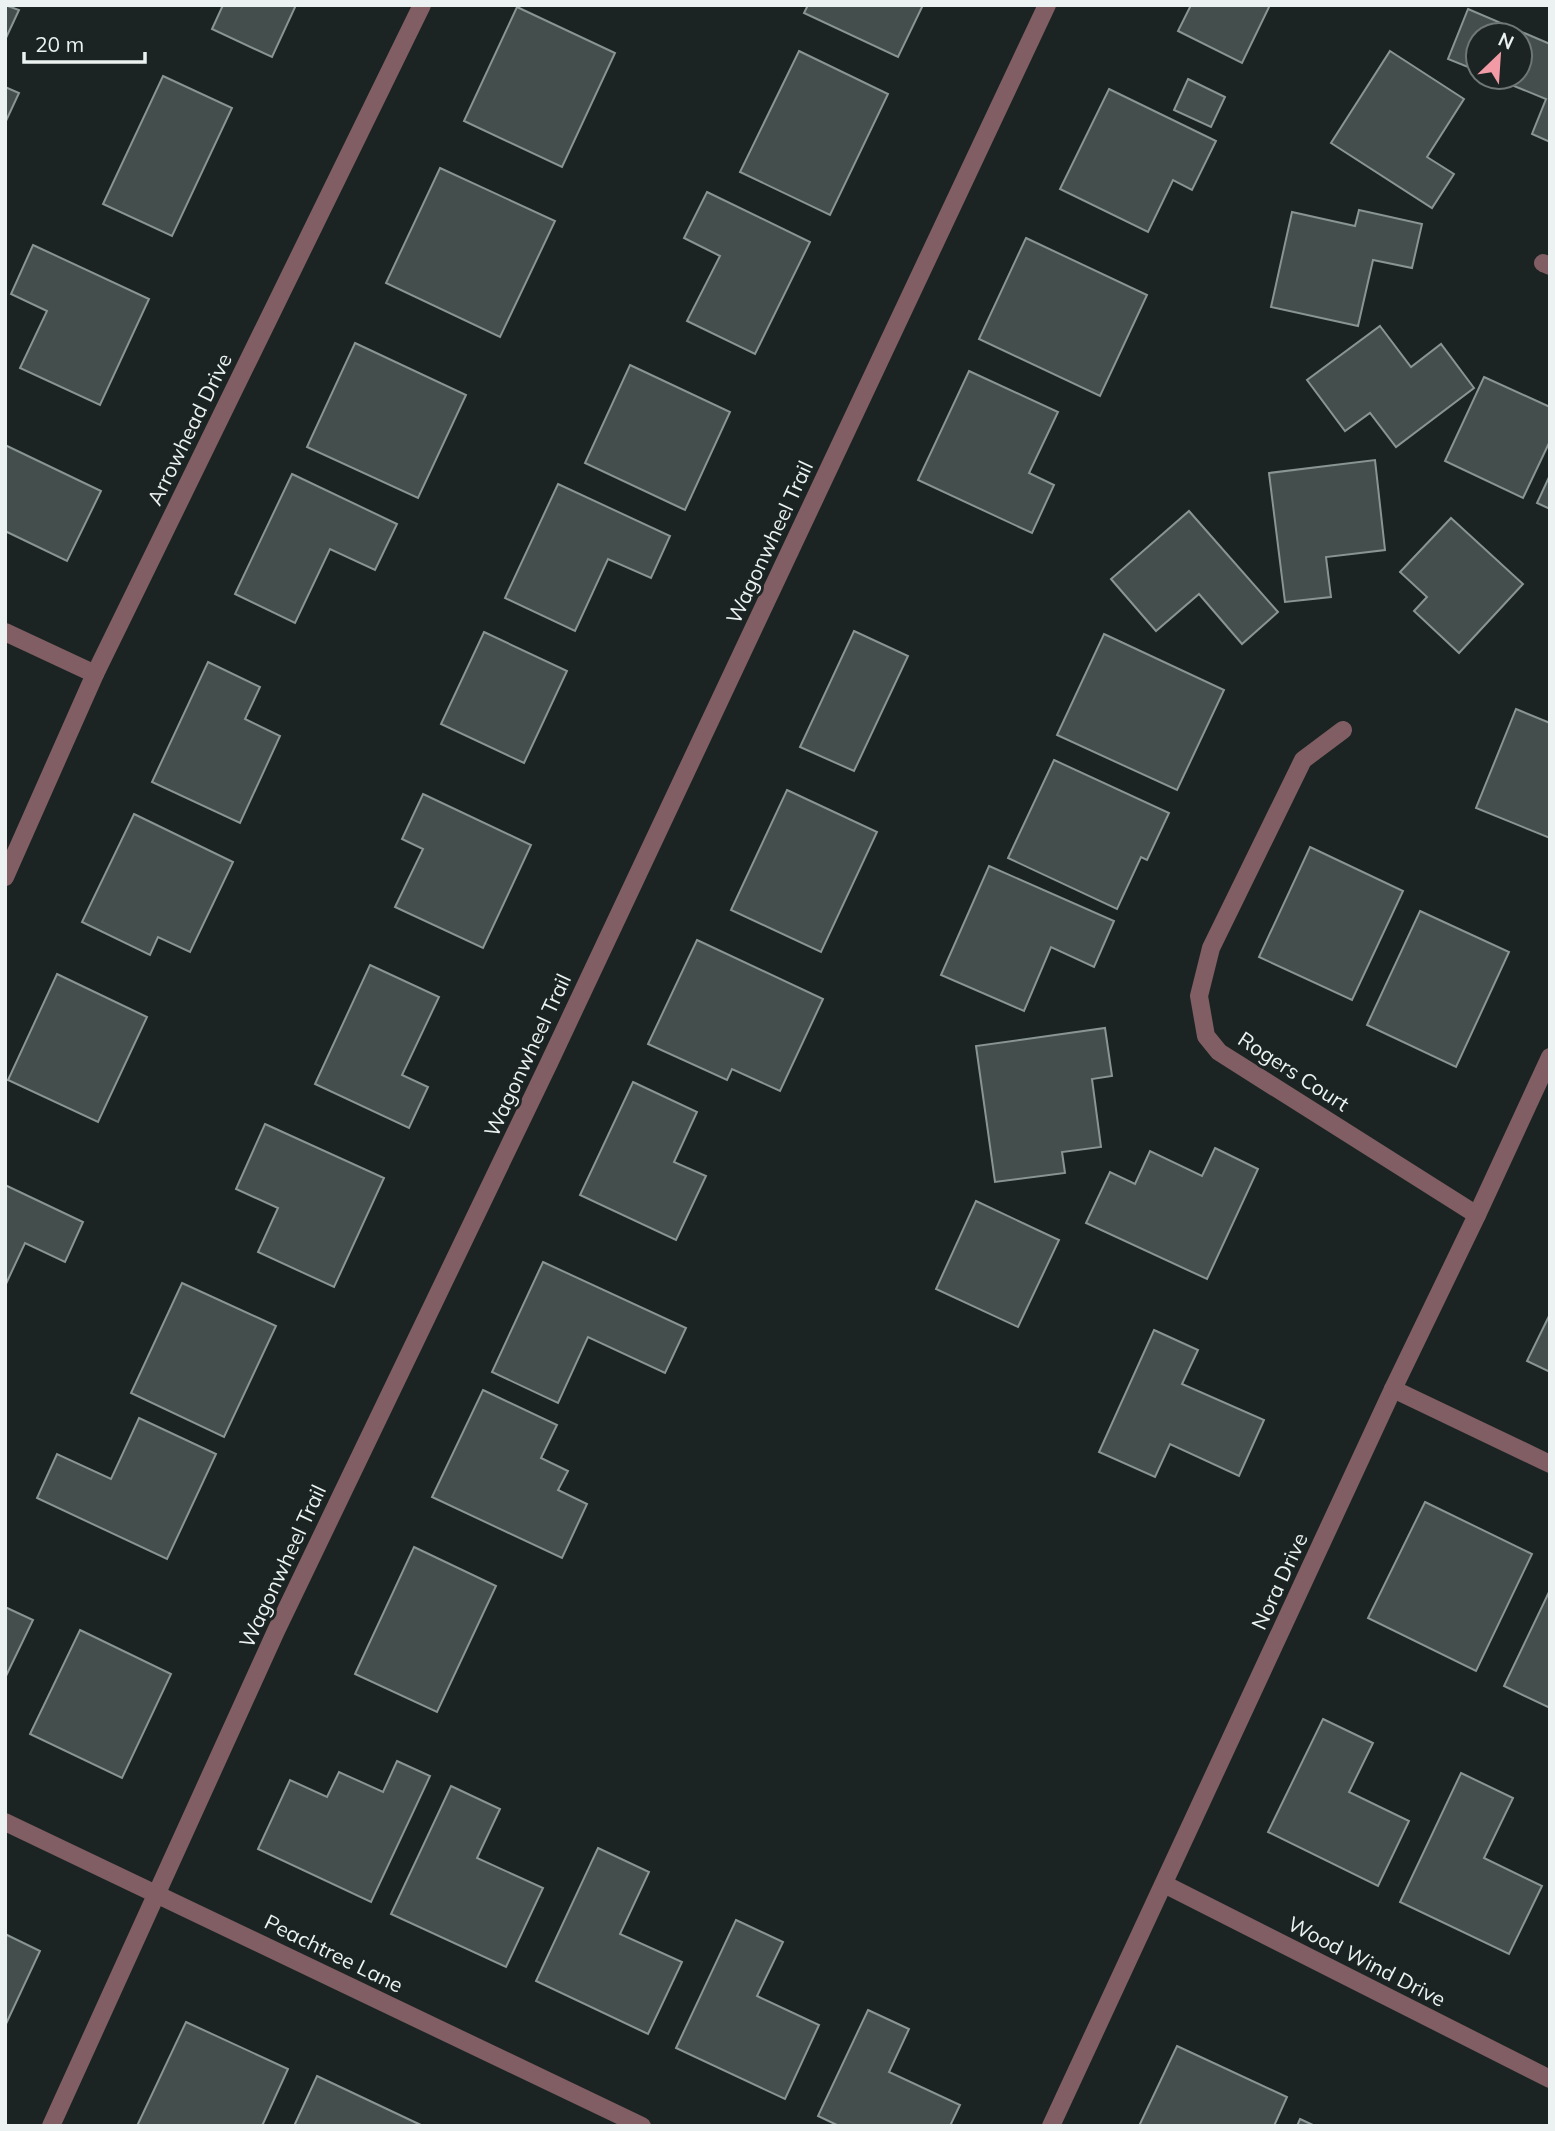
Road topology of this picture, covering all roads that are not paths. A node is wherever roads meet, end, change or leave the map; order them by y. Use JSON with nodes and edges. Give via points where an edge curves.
{"nodes":[{"id":1,"x":422,"y":5,"type":"edge"},
{"id":2,"x":1047,"y":5,"type":"edge"},
{"id":3,"x":5,"y":632,"type":"edge"},
{"id":4,"x":95,"y":674,"type":"junction"},
{"id":5,"x":1342,"y":730,"type":"dead end"},
{"id":6,"x":5,"y":877,"type":"edge"},
{"id":7,"x":1550,"y":1057,"type":"edge"},
{"id":8,"x":1477,"y":1215,"type":"junction"},
{"id":9,"x":1393,"y":1389,"type":"junction"},
{"id":10,"x":1550,"y":1464,"type":"edge"},
{"id":11,"x":5,"y":1822,"type":"edge"},
{"id":12,"x":1164,"y":1884,"type":"junction"},
{"id":13,"x":156,"y":1894,"type":"junction"},
{"id":14,"x":1550,"y":2079,"type":"edge"},
{"id":15,"x":51,"y":2126,"type":"edge"},
{"id":16,"x":642,"y":2126,"type":"edge"},
{"id":17,"x":1051,"y":2126,"type":"edge"}],
"edges":[{"from":1,"to":4,"type":"street","name":"Arrowhead Drive"},
{"from":2,"to":13,"type":"street","name":"Wagonwheel Trail","via":[[276,1631]]},
{"from":3,"to":4,"type":"street"},
{"from":4,"to":6,"type":"street","name":"Arrowhead Drive"},
{"from":5,"to":8,"type":"street","name":"Rogers Court","via":[[1303,760],[1210,948],[1199,996],[1206,1036],[1220,1052]]},
{"from":7,"to":8,"type":"street","name":"Nora Drive"},
{"from":8,"to":9,"type":"street","name":"Nora Drive"},
{"from":9,"to":10,"type":"street"},
{"from":9,"to":12,"type":"street","name":"Nora Drive"},
{"from":11,"to":13,"type":"street","name":"Peachtree Lane"},
{"from":12,"to":14,"type":"street","name":"Wood Wind Drive"},
{"from":12,"to":17,"type":"street","name":"Nora Drive"},
{"from":13,"to":15,"type":"street","name":"Wagonwheel Trail"},
{"from":13,"to":16,"type":"street","name":"Peachtree Lane"}]}
